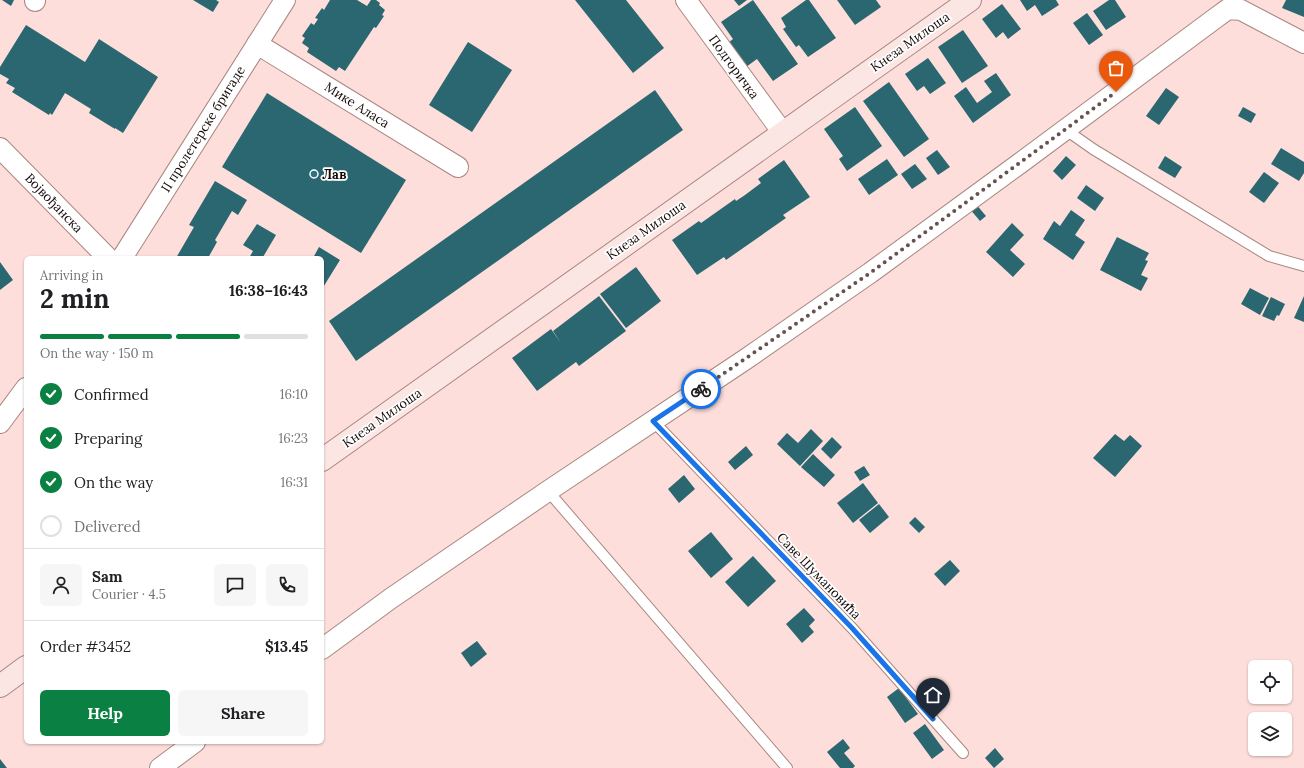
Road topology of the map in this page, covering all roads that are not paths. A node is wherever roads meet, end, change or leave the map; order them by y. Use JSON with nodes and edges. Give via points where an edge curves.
{"nodes":[{"id":1,"x":285,"y":0,"type":"edge"},
{"id":2,"x":686,"y":0,"type":"edge"},
{"id":3,"x":970,"y":0,"type":"edge"},
{"id":4,"x":1304,"y":43,"type":"edge"},
{"id":5,"x":257,"y":44,"type":"junction"},
{"id":6,"x":1066,"y":130,"type":"junction"},
{"id":7,"x":783,"y":133,"type":"junction"},
{"id":8,"x":0,"y":148,"type":"edge"},
{"id":9,"x":458,"y":167,"type":"dead end"},
{"id":10,"x":106,"y":256,"type":"edge"},
{"id":11,"x":123,"y":256,"type":"edge"},
{"id":12,"x":1304,"y":266,"type":"edge"},
{"id":13,"x":24,"y":391,"type":"edge"},
{"id":14,"x":653,"y":421,"type":"junction"},
{"id":15,"x":0,"y":423,"type":"edge"},
{"id":16,"x":324,"y":459,"type":"edge"},
{"id":17,"x":548,"y":490,"type":"junction"},
{"id":18,"x":324,"y":648,"type":"edge"},
{"id":19,"x":24,"y":669,"type":"edge"},
{"id":20,"x":1,"y":682,"type":"edge"},
{"id":21,"x":192,"y":744,"type":"edge"},
{"id":22,"x":963,"y":752,"type":"dead end"},
{"id":23,"x":160,"y":768,"type":"edge"},
{"id":24,"x":787,"y":768,"type":"edge"}],
"edges":[{"from":1,"to":5,"type":"street","name":"II пролетерске бригаде"},
{"from":2,"to":7,"type":"street","name":"Подгоричка"},
{"from":3,"to":7,"type":"main road","name":"Кнеза Милоша"},
{"from":4,"to":6,"type":"street","via":[[1241,10],[1228,10]]},
{"from":5,"to":9,"type":"street","name":"Мике Аласа"},
{"from":5,"to":11,"type":"street","name":"II пролетерске бригаде"},
{"from":6,"to":12,"type":"lane","via":[[1269,256]]},
{"from":6,"to":14,"type":"street","via":[[870,273]]},
{"from":7,"to":16,"type":"main road","name":"Кнеза Милоша"},
{"from":8,"to":10,"type":"street","name":"Војвођанска"},
{"from":13,"to":15,"type":"street"},
{"from":14,"to":17,"type":"street"},
{"from":14,"to":22,"type":"lane","name":"Саве Шумановића","via":[[852,628]]},
{"from":17,"to":18,"type":"street"},
{"from":17,"to":24,"type":"lane"},
{"from":19,"to":20,"type":"main road"},
{"from":21,"to":23,"type":"street"}]}
